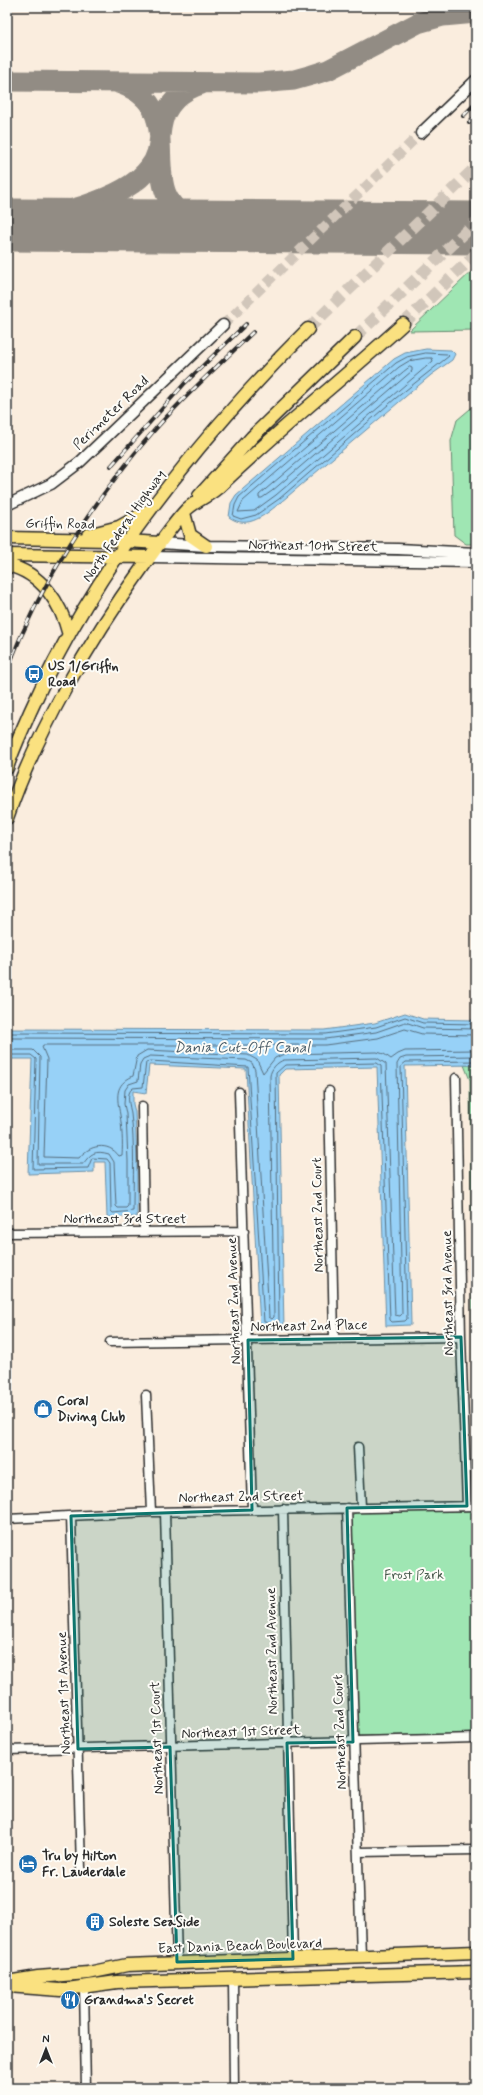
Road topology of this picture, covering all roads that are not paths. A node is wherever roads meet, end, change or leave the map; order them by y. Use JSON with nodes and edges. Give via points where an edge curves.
{"nodes":[{"id":1,"x":476,"y":80,"type":"edge"},
{"id":2,"x":421,"y":133,"type":"tunnel mouth"},
{"id":3,"x":223,"y":324,"type":"tunnel mouth"},
{"id":4,"x":402,"y":324,"type":"tunnel mouth"},
{"id":5,"x":308,"y":329,"type":"tunnel mouth"},
{"id":6,"x":355,"y":336,"type":"tunnel mouth"},
{"id":7,"x":7,"y":505,"type":"edge"},
{"id":8,"x":151,"y":510,"type":"junction"},
{"id":9,"x":186,"y":511,"type":"junction"},
{"id":10,"x":7,"y":538,"type":"edge"},
{"id":11,"x":73,"y":539,"type":"junction"},
{"id":12,"x":130,"y":541,"type":"junction"},
{"id":13,"x":160,"y":543,"type":"junction"},
{"id":14,"x":206,"y":546,"type":"junction"},
{"id":15,"x":476,"y":553,"type":"edge"},
{"id":16,"x":7,"y":555,"type":"edge"},
{"id":17,"x":119,"y":556,"type":"junction"},
{"id":18,"x":150,"y":557,"type":"junction"},
{"id":19,"x":476,"y":562,"type":"edge"},
{"id":20,"x":7,"y":564,"type":"edge"},
{"id":21,"x":70,"y":635,"type":"junction"},
{"id":22,"x":7,"y":768,"type":"edge"},
{"id":23,"x":7,"y":816,"type":"edge"},
{"id":24,"x":456,"y":1078,"type":"dead end"},
{"id":25,"x":328,"y":1091,"type":"dead end"},
{"id":26,"x":239,"y":1092,"type":"dead end"},
{"id":27,"x":142,"y":1106,"type":"dead end"},
{"id":28,"x":144,"y":1231,"type":"junction"},
{"id":29,"x":244,"y":1231,"type":"junction"},
{"id":30,"x":7,"y":1233,"type":"edge"},
{"id":31,"x":461,"y":1337,"type":"junction"},
{"id":32,"x":334,"y":1339,"type":"junction"},
{"id":33,"x":248,"y":1340,"type":"junction"},
{"id":34,"x":110,"y":1342,"type":"dead end"},
{"id":35,"x":146,"y":1395,"type":"dead end"},
{"id":36,"x":358,"y":1447,"type":"dead end"},
{"id":37,"x":467,"y":1506,"type":"junction"},
{"id":38,"x":476,"y":1506,"type":"edge"},
{"id":39,"x":361,"y":1507,"type":"junction"},
{"id":40,"x":346,"y":1508,"type":"junction"},
{"id":41,"x":283,"y":1509,"type":"junction"},
{"id":42,"x":252,"y":1510,"type":"junction"},
{"id":43,"x":151,"y":1512,"type":"junction"},
{"id":44,"x":165,"y":1512,"type":"junction"},
{"id":45,"x":71,"y":1516,"type":"junction"},
{"id":46,"x":7,"y":1519,"type":"edge"},
{"id":47,"x":476,"y":1738,"type":"edge"},
{"id":48,"x":353,"y":1742,"type":"junction"},
{"id":49,"x":287,"y":1743,"type":"junction"},
{"id":50,"x":170,"y":1747,"type":"junction"},
{"id":51,"x":78,"y":1749,"type":"junction"},
{"id":52,"x":7,"y":1750,"type":"edge"},
{"id":53,"x":476,"y":1850,"type":"edge"},
{"id":54,"x":358,"y":1852,"type":"junction"},
{"id":55,"x":81,"y":1869,"type":"dead end"},
{"id":56,"x":476,"y":1952,"type":"edge"},
{"id":57,"x":361,"y":1956,"type":"junction"},
{"id":58,"x":293,"y":1959,"type":"junction"},
{"id":59,"x":266,"y":1961,"type":"junction"},
{"id":60,"x":177,"y":1962,"type":"junction"},
{"id":61,"x":476,"y":1972,"type":"edge"},
{"id":62,"x":233,"y":1979,"type":"junction"},
{"id":63,"x":146,"y":1981,"type":"junction"},
{"id":64,"x":7,"y":1982,"type":"edge"},
{"id":65,"x":7,"y":1986,"type":"edge"},
{"id":66,"x":84,"y":1987,"type":"junction"},
{"id":67,"x":86,"y":2088,"type":"edge"},
{"id":68,"x":234,"y":2088,"type":"edge"}],
"edges":[{"from":1,"to":2,"type":"street"},
{"from":3,"to":7,"type":"street","name":"Perimeter Road","via":[[80,462],[50,484]]},
{"from":4,"to":9,"type":"main road","via":[[249,457],[220,486]]},
{"from":5,"to":8,"type":"main road","name":"North Federal Highway","via":[[231,410]]},
{"from":6,"to":9,"type":"main road","via":[[252,437]]},
{"from":8,"to":11,"type":"main road","via":[[119,527]]},
{"from":8,"to":12,"type":"main road","name":"North Federal Highway"},
{"from":9,"to":13,"type":"main road"},
{"from":9,"to":14,"type":"main road","via":[[190,535]]},
{"from":10,"to":11,"type":"main road","name":"Griffin Road"},
{"from":11,"to":12,"type":"main road","name":"Griffin Road"},
{"from":12,"to":13,"type":"main road","name":"Griffin Road"},
{"from":12,"to":17,"type":"main road","name":"North Federal Highway"},
{"from":13,"to":14,"type":"street","name":"Northeast 10th Street"},
{"from":13,"to":18,"type":"main road"},
{"from":14,"to":15,"type":"street","name":"Northeast 10th Street"},
{"from":16,"to":17,"type":"main road"},
{"from":17,"to":18,"type":"main road"},
{"from":17,"to":21,"type":"main road","name":"North Federal Highway"},
{"from":18,"to":19,"type":"street","name":"Northeast 10th Street"},
{"from":18,"to":23,"type":"main road","via":[[74,674]]},
{"from":20,"to":21,"type":"main road","via":[[24,571],[46,587],[60,608]]},
{"from":21,"to":22,"type":"main road","name":"North Federal Highway","via":[[44,682]]},
{"from":24,"to":31,"type":"street","name":"Northeast 3rd Avenue"},
{"from":25,"to":32,"type":"street","name":"Northeast 2nd Court"},
{"from":26,"to":29,"type":"street","name":"Northeast 2nd Avenue"},
{"from":27,"to":28,"type":"street"},
{"from":28,"to":29,"type":"street","name":"Northeast 3rd Street"},
{"from":28,"to":30,"type":"street","name":"Northeast 3rd Street"},
{"from":29,"to":33,"type":"street","name":"Northeast 2nd Avenue"},
{"from":31,"to":32,"type":"street","name":"Northeast 2nd Place"},
{"from":31,"to":37,"type":"street","name":"Northeast 3rd Avenue"},
{"from":32,"to":33,"type":"street","name":"Northeast 2nd Place"},
{"from":33,"to":34,"type":"street","name":"Northeast 2nd Place"},
{"from":33,"to":42,"type":"street","name":"Northeast 2nd Avenue"},
{"from":35,"to":43,"type":"street"},
{"from":36,"to":39,"type":"street"},
{"from":37,"to":38,"type":"street","name":"Northeast 2nd Street"},
{"from":37,"to":39,"type":"street","name":"Northeast 2nd Street"},
{"from":39,"to":40,"type":"street","name":"Northeast 2nd Street"},
{"from":40,"to":41,"type":"street","name":"Northeast 2nd Street"},
{"from":40,"to":48,"type":"street","name":"Northeast 2nd Court"},
{"from":41,"to":42,"type":"street","name":"Northeast 2nd Street"},
{"from":41,"to":49,"type":"street","name":"Northeast 2nd Avenue"},
{"from":42,"to":44,"type":"street","name":"Northeast 2nd Street"},
{"from":43,"to":44,"type":"street","name":"Northeast 2nd Street"},
{"from":43,"to":45,"type":"street","name":"Northeast 2nd Street"},
{"from":44,"to":50,"type":"street","name":"Northeast 1st Court"},
{"from":45,"to":46,"type":"street","name":"Northeast 2nd Street"},
{"from":45,"to":51,"type":"street","name":"Northeast 1st Avenue"},
{"from":47,"to":48,"type":"street","name":"Northeast 1st Street"},
{"from":48,"to":49,"type":"street","name":"Northeast 1st Street"},
{"from":48,"to":54,"type":"street","name":"Northeast 2nd Court"},
{"from":49,"to":50,"type":"street","name":"Northeast 1st Street"},
{"from":49,"to":58,"type":"street","name":"Northeast 2nd Avenue"},
{"from":50,"to":51,"type":"street","name":"Northeast 1st Street"},
{"from":50,"to":60,"type":"street","name":"Northeast 1st Court"},
{"from":51,"to":52,"type":"street","name":"Northeast 1st Street"},
{"from":51,"to":55,"type":"street","name":"Northeast 1st Avenue"},
{"from":53,"to":54,"type":"street"},
{"from":54,"to":57,"type":"street","name":"Northeast 2nd Court"},
{"from":56,"to":57,"type":"main road","name":"East Dania Beach Boulevard"},
{"from":57,"to":58,"type":"main road","name":"East Dania Beach Boulevard"},
{"from":58,"to":59,"type":"main road","name":"East Dania Beach Boulevard"},
{"from":59,"to":60,"type":"main road","name":"East Dania Beach Boulevard"},
{"from":59,"to":62,"type":"main road","via":[[242,1968]]},
{"from":60,"to":63,"type":"main road","via":[[176,1968],[166,1976]]},
{"from":60,"to":64,"type":"main road","name":"East Dania Beach Boulevard","via":[[127,1965],[74,1976],[38,1977]]},
{"from":61,"to":62,"type":"main road"},
{"from":62,"to":63,"type":"main road"},
{"from":62,"to":68,"type":"street"},
{"from":63,"to":66,"type":"main road"},
{"from":65,"to":66,"type":"main road","via":[[60,1990]]},
{"from":66,"to":67,"type":"street"}]}
